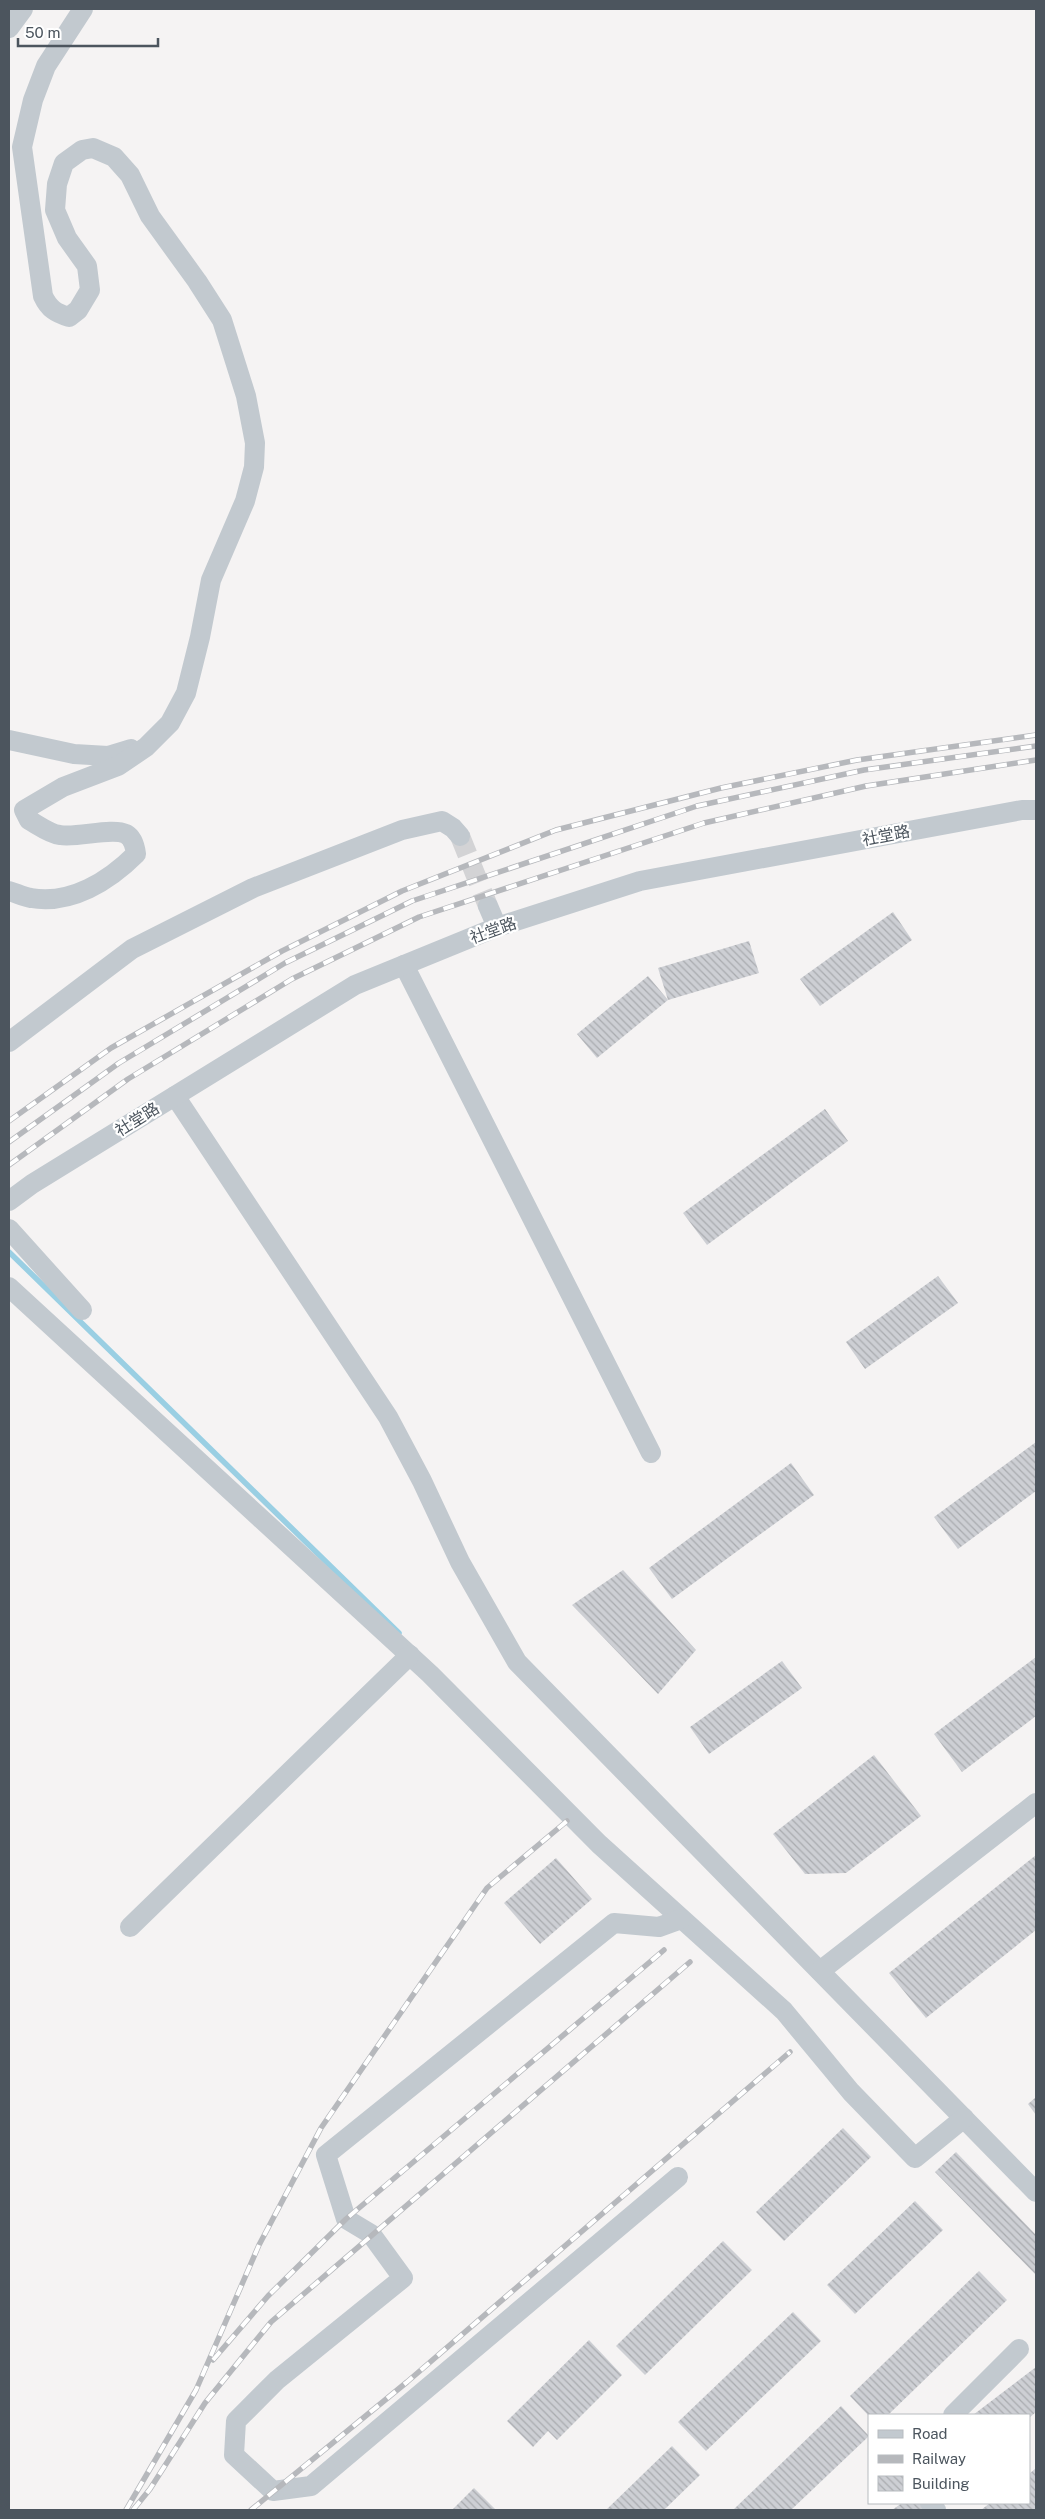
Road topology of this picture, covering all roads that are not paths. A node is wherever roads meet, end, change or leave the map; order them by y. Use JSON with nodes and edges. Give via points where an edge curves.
{"nodes":[{"id":1,"x":23,"y":9,"type":"edge"},
{"id":2,"x":83,"y":9,"type":"edge"},
{"id":3,"x":9,"y":28,"type":"edge"},
{"id":4,"x":9,"y":740,"type":"edge"},
{"id":5,"x":146,"y":747,"type":"junction"},
{"id":6,"x":17,"y":808,"type":"edge"},
{"id":7,"x":1036,"y":810,"type":"edge"},
{"id":8,"x":460,"y":836,"type":"tunnel mouth"},
{"id":9,"x":9,"y":891,"type":"edge"},
{"id":10,"x":488,"y":906,"type":"tunnel mouth"},
{"id":11,"x":497,"y":927,"type":"junction"},
{"id":12,"x":404,"y":965,"type":"junction"},
{"id":13,"x":9,"y":1042,"type":"edge"},
{"id":14,"x":175,"y":1096,"type":"junction"},
{"id":15,"x":9,"y":1201,"type":"edge"},
{"id":16,"x":9,"y":1229,"type":"edge"},
{"id":17,"x":9,"y":1286,"type":"edge"},
{"id":18,"x":82,"y":1310,"type":"dead end"},
{"id":19,"x":651,"y":1452,"type":"dead end"},
{"id":20,"x":410,"y":1655,"type":"junction"},
{"id":21,"x":1036,"y":1803,"type":"edge"},
{"id":22,"x":681,"y":1918,"type":"junction"},
{"id":23,"x":130,"y":1928,"type":"dead end"},
{"id":24,"x":820,"y":1971,"type":"junction"},
{"id":25,"x":964,"y":2118,"type":"junction"},
{"id":26,"x":678,"y":2177,"type":"dead end"},
{"id":27,"x":1036,"y":2192,"type":"edge"},
{"id":28,"x":1019,"y":2349,"type":"dead end"},
{"id":29,"x":954,"y":2414,"type":"edge"}],
"edges":[{"from":1,"to":3,"type":"street"},
{"from":2,"to":5,"type":"street","via":[[46,66],[33,100],[22,147],[43,296],[56,314],[69,317],[78,310],[90,290],[87,266],[67,238],[55,210],[57,184],[64,163],[82,150],[94,148],[114,157],[130,175],[150,216],[222,320],[246,396],[255,443],[254,467],[245,501],[211,580],[186,693],[170,723]]},
{"from":4,"to":5,"type":"street","via":[[74,754],[108,756]]},
{"from":5,"to":6,"type":"street","via":[[118,766]]},
{"from":6,"to":9,"type":"street","via":[[29,820],[59,835],[126,834],[134,842],[136,854],[122,868],[93,886],[63,898],[31,898]]},
{"from":7,"to":11,"type":"street","name":"社堂路","via":[[640,881]]},
{"from":8,"to":13,"type":"street","via":[[442,821],[402,830],[254,888],[132,949]]},
{"from":10,"to":11,"type":"street"},
{"from":11,"to":12,"type":"street","name":"社堂路"},
{"from":12,"to":14,"type":"street","name":"社堂路","via":[[355,985]]},
{"from":12,"to":19,"type":"street"},
{"from":14,"to":15,"type":"street","name":"社堂路"},
{"from":14,"to":24,"type":"street","via":[[388,1417],[460,1562],[517,1662]]},
{"from":16,"to":18,"type":"street"},
{"from":17,"to":20,"type":"street"},
{"from":20,"to":22,"type":"street","via":[[599,1844]]},
{"from":20,"to":23,"type":"street"},
{"from":21,"to":24,"type":"street"},
{"from":22,"to":25,"type":"street","via":[[784,2011],[851,2092],[915,2158]]},
{"from":22,"to":26,"type":"street","via":[[659,1927],[614,1923],[326,2155],[346,2218],[371,2234],[403,2278],[277,2380],[236,2421],[234,2455],[273,2491],[310,2486]]},
{"from":24,"to":25,"type":"street"},
{"from":25,"to":27,"type":"street"},
{"from":28,"to":29,"type":"street"}]}
